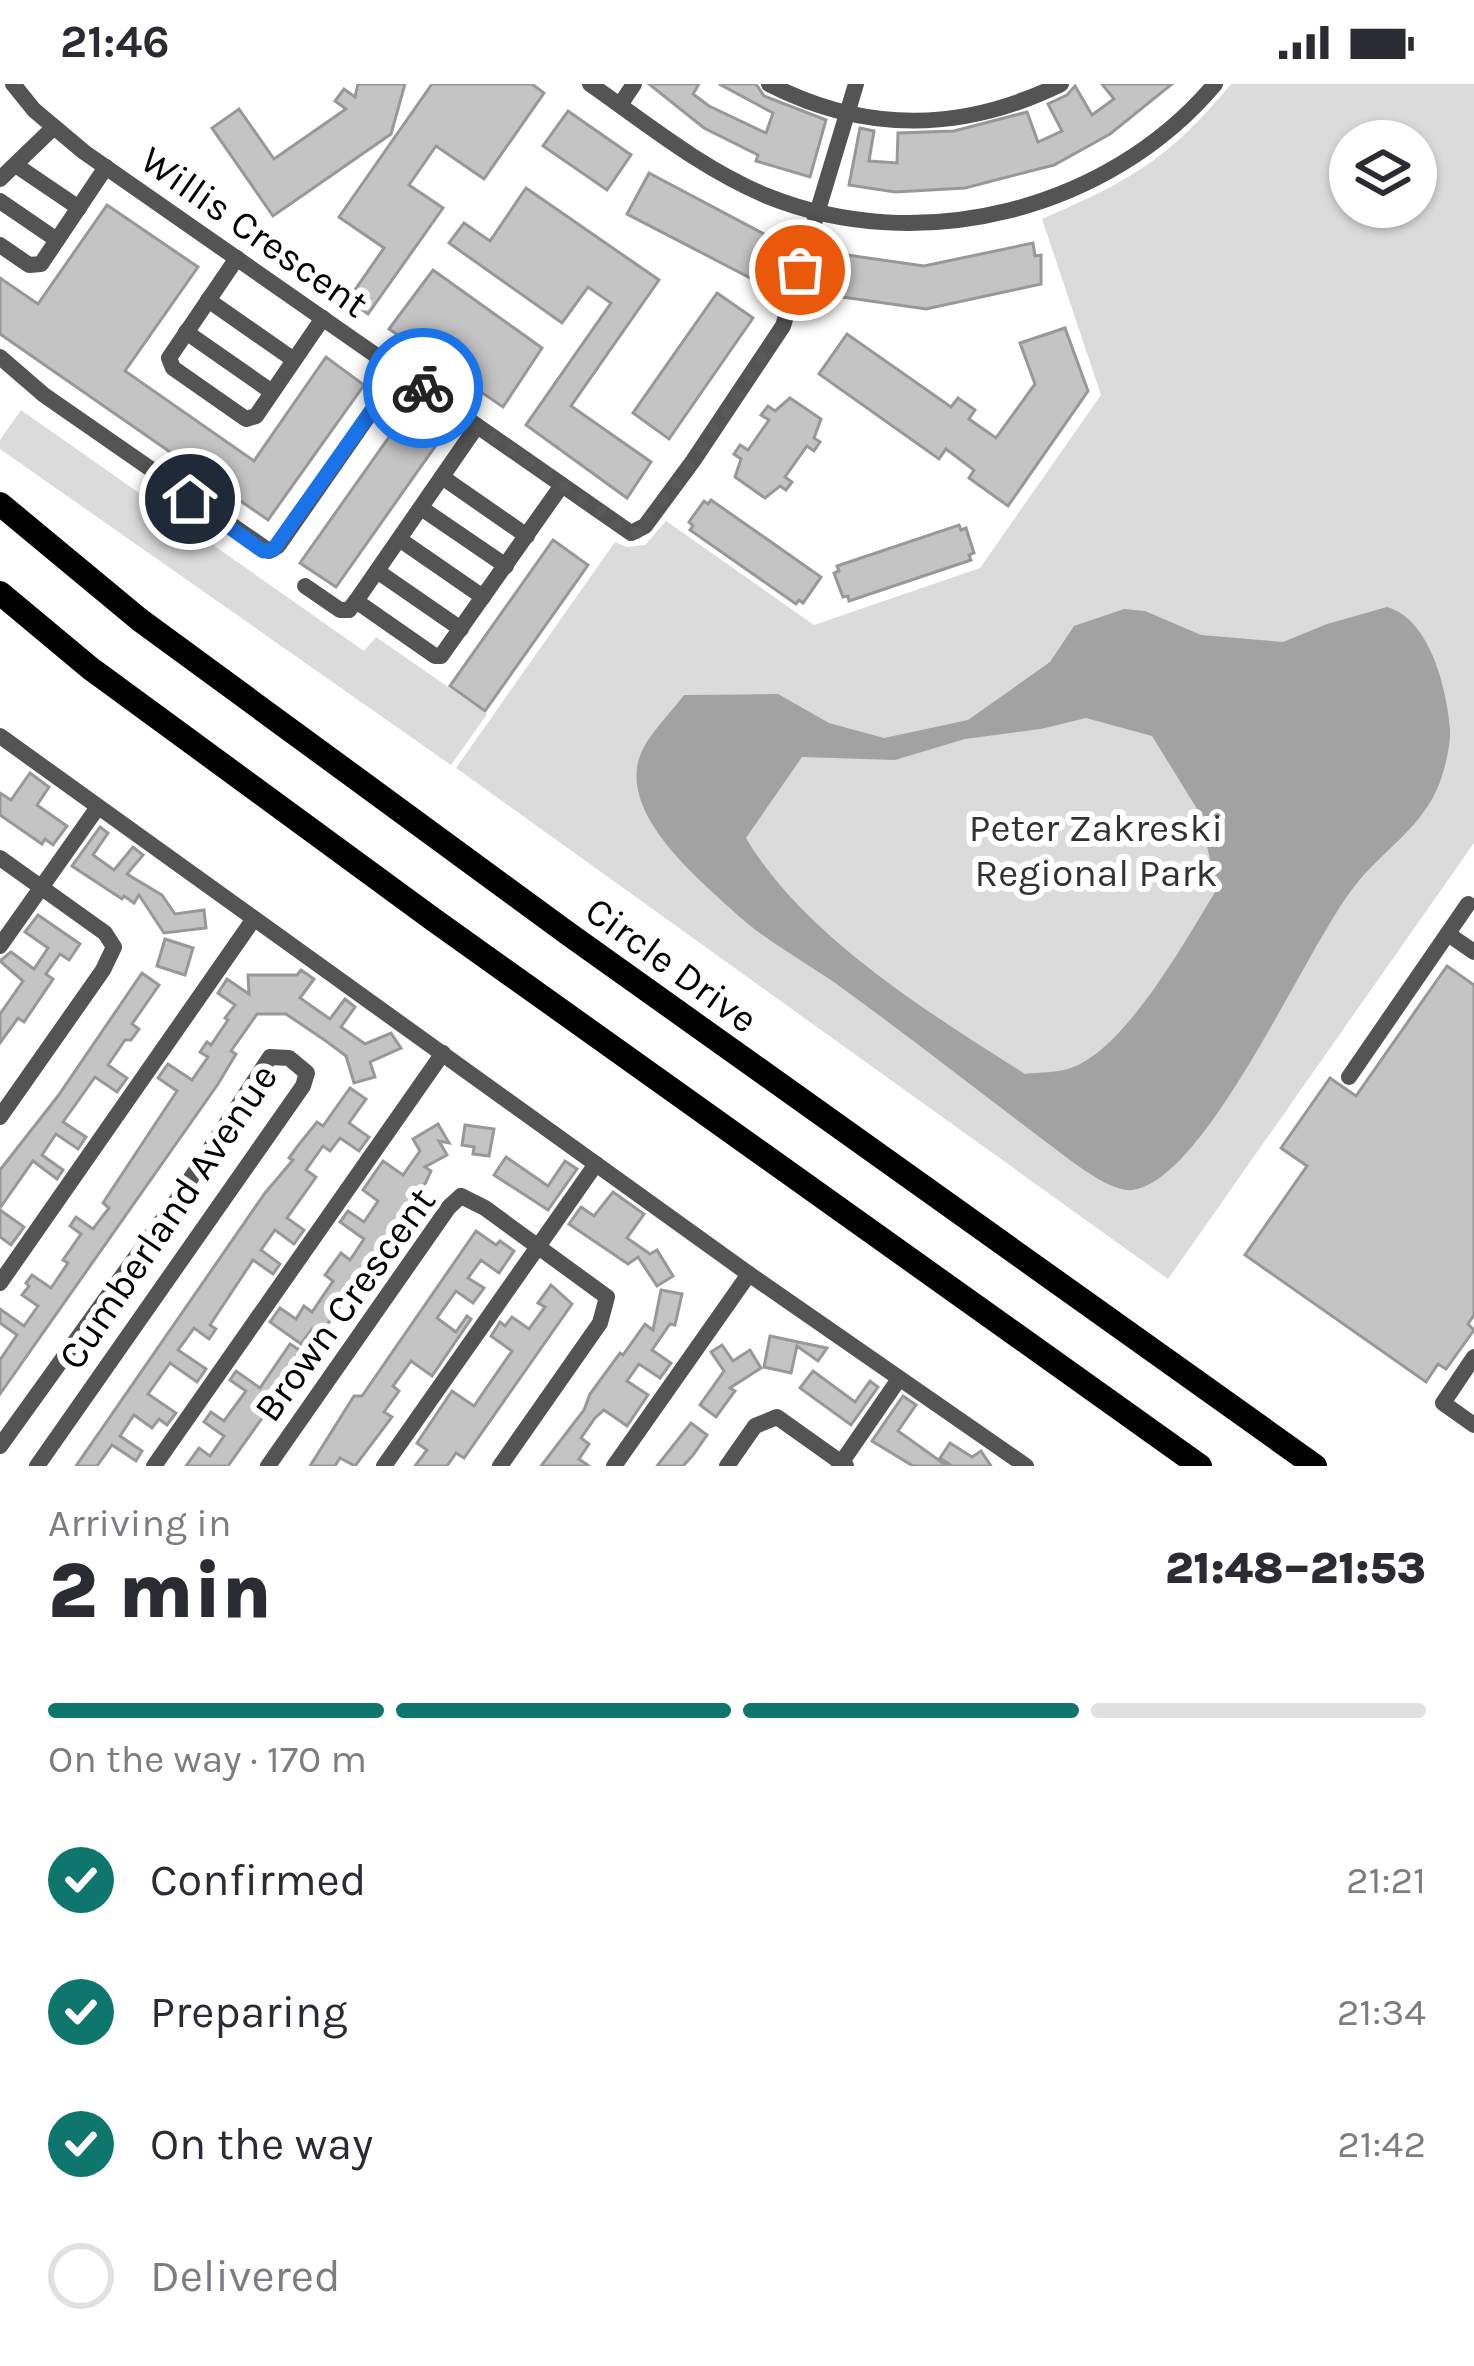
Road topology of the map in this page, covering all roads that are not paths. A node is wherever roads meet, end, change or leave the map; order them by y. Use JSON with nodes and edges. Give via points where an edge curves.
{"nodes":[{"id":1,"x":13,"y":84,"type":"edge"},
{"id":2,"x":590,"y":84,"type":"edge"},
{"id":3,"x":634,"y":84,"type":"edge"},
{"id":4,"x":769,"y":84,"type":"edge"},
{"id":5,"x":856,"y":84,"type":"edge"},
{"id":6,"x":1061,"y":84,"type":"edge"},
{"id":7,"x":1215,"y":84,"type":"edge"},
{"id":8,"x":620,"y":105,"type":"junction"},
{"id":9,"x":846,"y":114,"type":"junction"},
{"id":10,"x":55,"y":127,"type":"junction"},
{"id":11,"x":17,"y":166,"type":"junction"},
{"id":12,"x":106,"y":167,"type":"junction"},
{"id":13,"x":0,"y":178,"type":"edge"},
{"id":14,"x":0,"y":201,"type":"edge"},
{"id":15,"x":79,"y":208,"type":"junction"},
{"id":16,"x":818,"y":212,"type":"junction"},
{"id":17,"x":57,"y":240,"type":"junction"},
{"id":18,"x":0,"y":245,"type":"edge"},
{"id":19,"x":237,"y":258,"type":"junction"},
{"id":20,"x":208,"y":300,"type":"junction"},
{"id":21,"x":323,"y":318,"type":"junction"},
{"id":22,"x":186,"y":332,"type":"junction"},
{"id":23,"x":0,"y":357,"type":"edge"},
{"id":24,"x":294,"y":360,"type":"junction"},
{"id":25,"x":399,"y":372,"type":"junction"},
{"id":26,"x":272,"y":392,"type":"junction"},
{"id":27,"x":477,"y":426,"type":"junction"},
{"id":28,"x":442,"y":477,"type":"junction"},
{"id":29,"x":562,"y":485,"type":"junction"},
{"id":30,"x":0,"y":503,"type":"edge"},
{"id":31,"x":421,"y":508,"type":"junction"},
{"id":32,"x":526,"y":536,"type":"junction"},
{"id":33,"x":399,"y":539,"type":"junction"},
{"id":34,"x":506,"y":566,"type":"junction"},
{"id":35,"x":377,"y":571,"type":"junction"},
{"id":36,"x":305,"y":586,"type":"dead end"},
{"id":37,"x":0,"y":593,"type":"edge"},
{"id":38,"x":483,"y":597,"type":"junction"},
{"id":39,"x":356,"y":601,"type":"junction"},
{"id":40,"x":461,"y":629,"type":"junction"},
{"id":41,"x":0,"y":736,"type":"edge"},
{"id":42,"x":98,"y":807,"type":"junction"},
{"id":43,"x":0,"y":859,"type":"edge"},
{"id":44,"x":41,"y":888,"type":"junction"},
{"id":45,"x":1467,"y":904,"type":"edge"},
{"id":46,"x":253,"y":920,"type":"junction"},
{"id":47,"x":1448,"y":934,"type":"junction"},
{"id":48,"x":0,"y":946,"type":"edge"},
{"id":49,"x":1474,"y":952,"type":"edge"},
{"id":50,"x":443,"y":1053,"type":"junction"},
{"id":51,"x":1349,"y":1077,"type":"dead end"},
{"id":52,"x":0,"y":1117,"type":"edge"},
{"id":53,"x":596,"y":1164,"type":"junction"},
{"id":54,"x":538,"y":1245,"type":"junction"},
{"id":55,"x":749,"y":1274,"type":"junction"},
{"id":56,"x":0,"y":1283,"type":"edge"},
{"id":57,"x":1094,"y":1312,"type":"junction"},
{"id":58,"x":1474,"y":1358,"type":"edge"},
{"id":59,"x":899,"y":1379,"type":"junction"},
{"id":60,"x":1474,"y":1425,"type":"edge"},
{"id":61,"x":0,"y":1446,"type":"edge"},
{"id":62,"x":842,"y":1465,"type":"edge"},
{"id":63,"x":37,"y":1466,"type":"edge"},
{"id":64,"x":154,"y":1466,"type":"edge"},
{"id":65,"x":268,"y":1466,"type":"edge"},
{"id":66,"x":384,"y":1466,"type":"edge"},
{"id":67,"x":500,"y":1466,"type":"edge"},
{"id":68,"x":614,"y":1466,"type":"edge"},
{"id":69,"x":727,"y":1466,"type":"edge"},
{"id":70,"x":1026,"y":1466,"type":"edge"},
{"id":71,"x":1200,"y":1466,"type":"edge"},
{"id":72,"x":1315,"y":1466,"type":"edge"},
{"id":73,"x":1340,"y":1466,"type":"edge"}],
"edges":[{"from":1,"to":10,"type":"street","name":"Willis Crescent"},
{"from":2,"to":8,"type":"street"},
{"from":3,"to":8,"type":"street"},
{"from":4,"to":9,"type":"street"},
{"from":5,"to":9,"type":"street"},
{"from":6,"to":9,"type":"street","via":[[960,119]]},
{"from":7,"to":16,"type":"street","via":[[1143,152],[1020,208],[956,222],[886,224]]},
{"from":8,"to":16,"type":"street","via":[[736,182]]},
{"from":9,"to":16,"type":"street"},
{"from":10,"to":11,"type":"street"},
{"from":10,"to":12,"type":"street","name":"Willis Crescent"},
{"from":11,"to":13,"type":"street"},
{"from":11,"to":15,"type":"street"},
{"from":12,"to":15,"type":"street"},
{"from":12,"to":19,"type":"street","name":"Willis Crescent"},
{"from":14,"to":17,"type":"street"},
{"from":15,"to":17,"type":"street"},
{"from":16,"to":29,"type":"street","name":"Willis Crescent","via":[[783,326],[645,526],[631,533]]},
{"from":17,"to":18,"type":"street","via":[[37,266]]},
{"from":19,"to":20,"type":"street"},
{"from":19,"to":21,"type":"street","name":"Willis Crescent"},
{"from":20,"to":22,"type":"street"},
{"from":20,"to":24,"type":"street"},
{"from":21,"to":24,"type":"street"},
{"from":21,"to":25,"type":"street","name":"Willis Crescent"},
{"from":22,"to":26,"type":"street"},
{"from":22,"to":26,"type":"street","via":[[171,366],[246,419]]},
{"from":23,"to":25,"type":"street","via":[[269,551]]},
{"from":24,"to":26,"type":"street"},
{"from":25,"to":27,"type":"street","name":"Willis Crescent"},
{"from":27,"to":28,"type":"street"},
{"from":27,"to":29,"type":"street","name":"Willis Crescent"},
{"from":28,"to":31,"type":"street"},
{"from":28,"to":32,"type":"street"},
{"from":29,"to":32,"type":"street"},
{"from":30,"to":57,"type":"highway","name":"Circle Drive","via":[[159,634]]},
{"from":31,"to":33,"type":"street"},
{"from":31,"to":34,"type":"street"},
{"from":32,"to":34,"type":"street"},
{"from":33,"to":35,"type":"street"},
{"from":33,"to":38,"type":"street"},
{"from":34,"to":38,"type":"street"},
{"from":35,"to":39,"type":"street"},
{"from":35,"to":40,"type":"street"},
{"from":36,"to":39,"type":"street","via":[[340,610]]},
{"from":37,"to":71,"type":"highway","via":[[465,943]]},
{"from":38,"to":40,"type":"street"},
{"from":39,"to":40,"type":"street","via":[[435,656]]},
{"from":41,"to":42,"type":"street"},
{"from":42,"to":44,"type":"street"},
{"from":42,"to":46,"type":"street"},
{"from":43,"to":44,"type":"street"},
{"from":44,"to":48,"type":"street"},
{"from":44,"to":52,"type":"street","via":[[114,947]]},
{"from":45,"to":47,"type":"street"},
{"from":46,"to":50,"type":"street"},
{"from":46,"to":56,"type":"street"},
{"from":47,"to":49,"type":"street"},
{"from":47,"to":51,"type":"street"},
{"from":50,"to":53,"type":"street"},
{"from":50,"to":64,"type":"street"},
{"from":53,"to":54,"type":"street"},
{"from":53,"to":55,"type":"street"},
{"from":54,"to":65,"type":"street","name":"Brown Crescent","via":[[461,1196]]},
{"from":54,"to":66,"type":"street"},
{"from":54,"to":67,"type":"street","name":"Brown Crescent","via":[[608,1297],[600,1323]]},
{"from":55,"to":59,"type":"street"},
{"from":55,"to":68,"type":"street"},
{"from":57,"to":72,"type":"highway","name":"Circle Drive"},
{"from":57,"to":73,"type":"highway"},
{"from":58,"to":60,"type":"street","via":[[1443,1403]]},
{"from":59,"to":62,"type":"street"},
{"from":59,"to":70,"type":"street"},
{"from":61,"to":63,"type":"street","name":"Cumberland Avenue","via":[[270,1057],[289,1058],[307,1073],[303,1086]]},
{"from":62,"to":69,"type":"street","via":[[777,1417],[755,1426]]}]}
